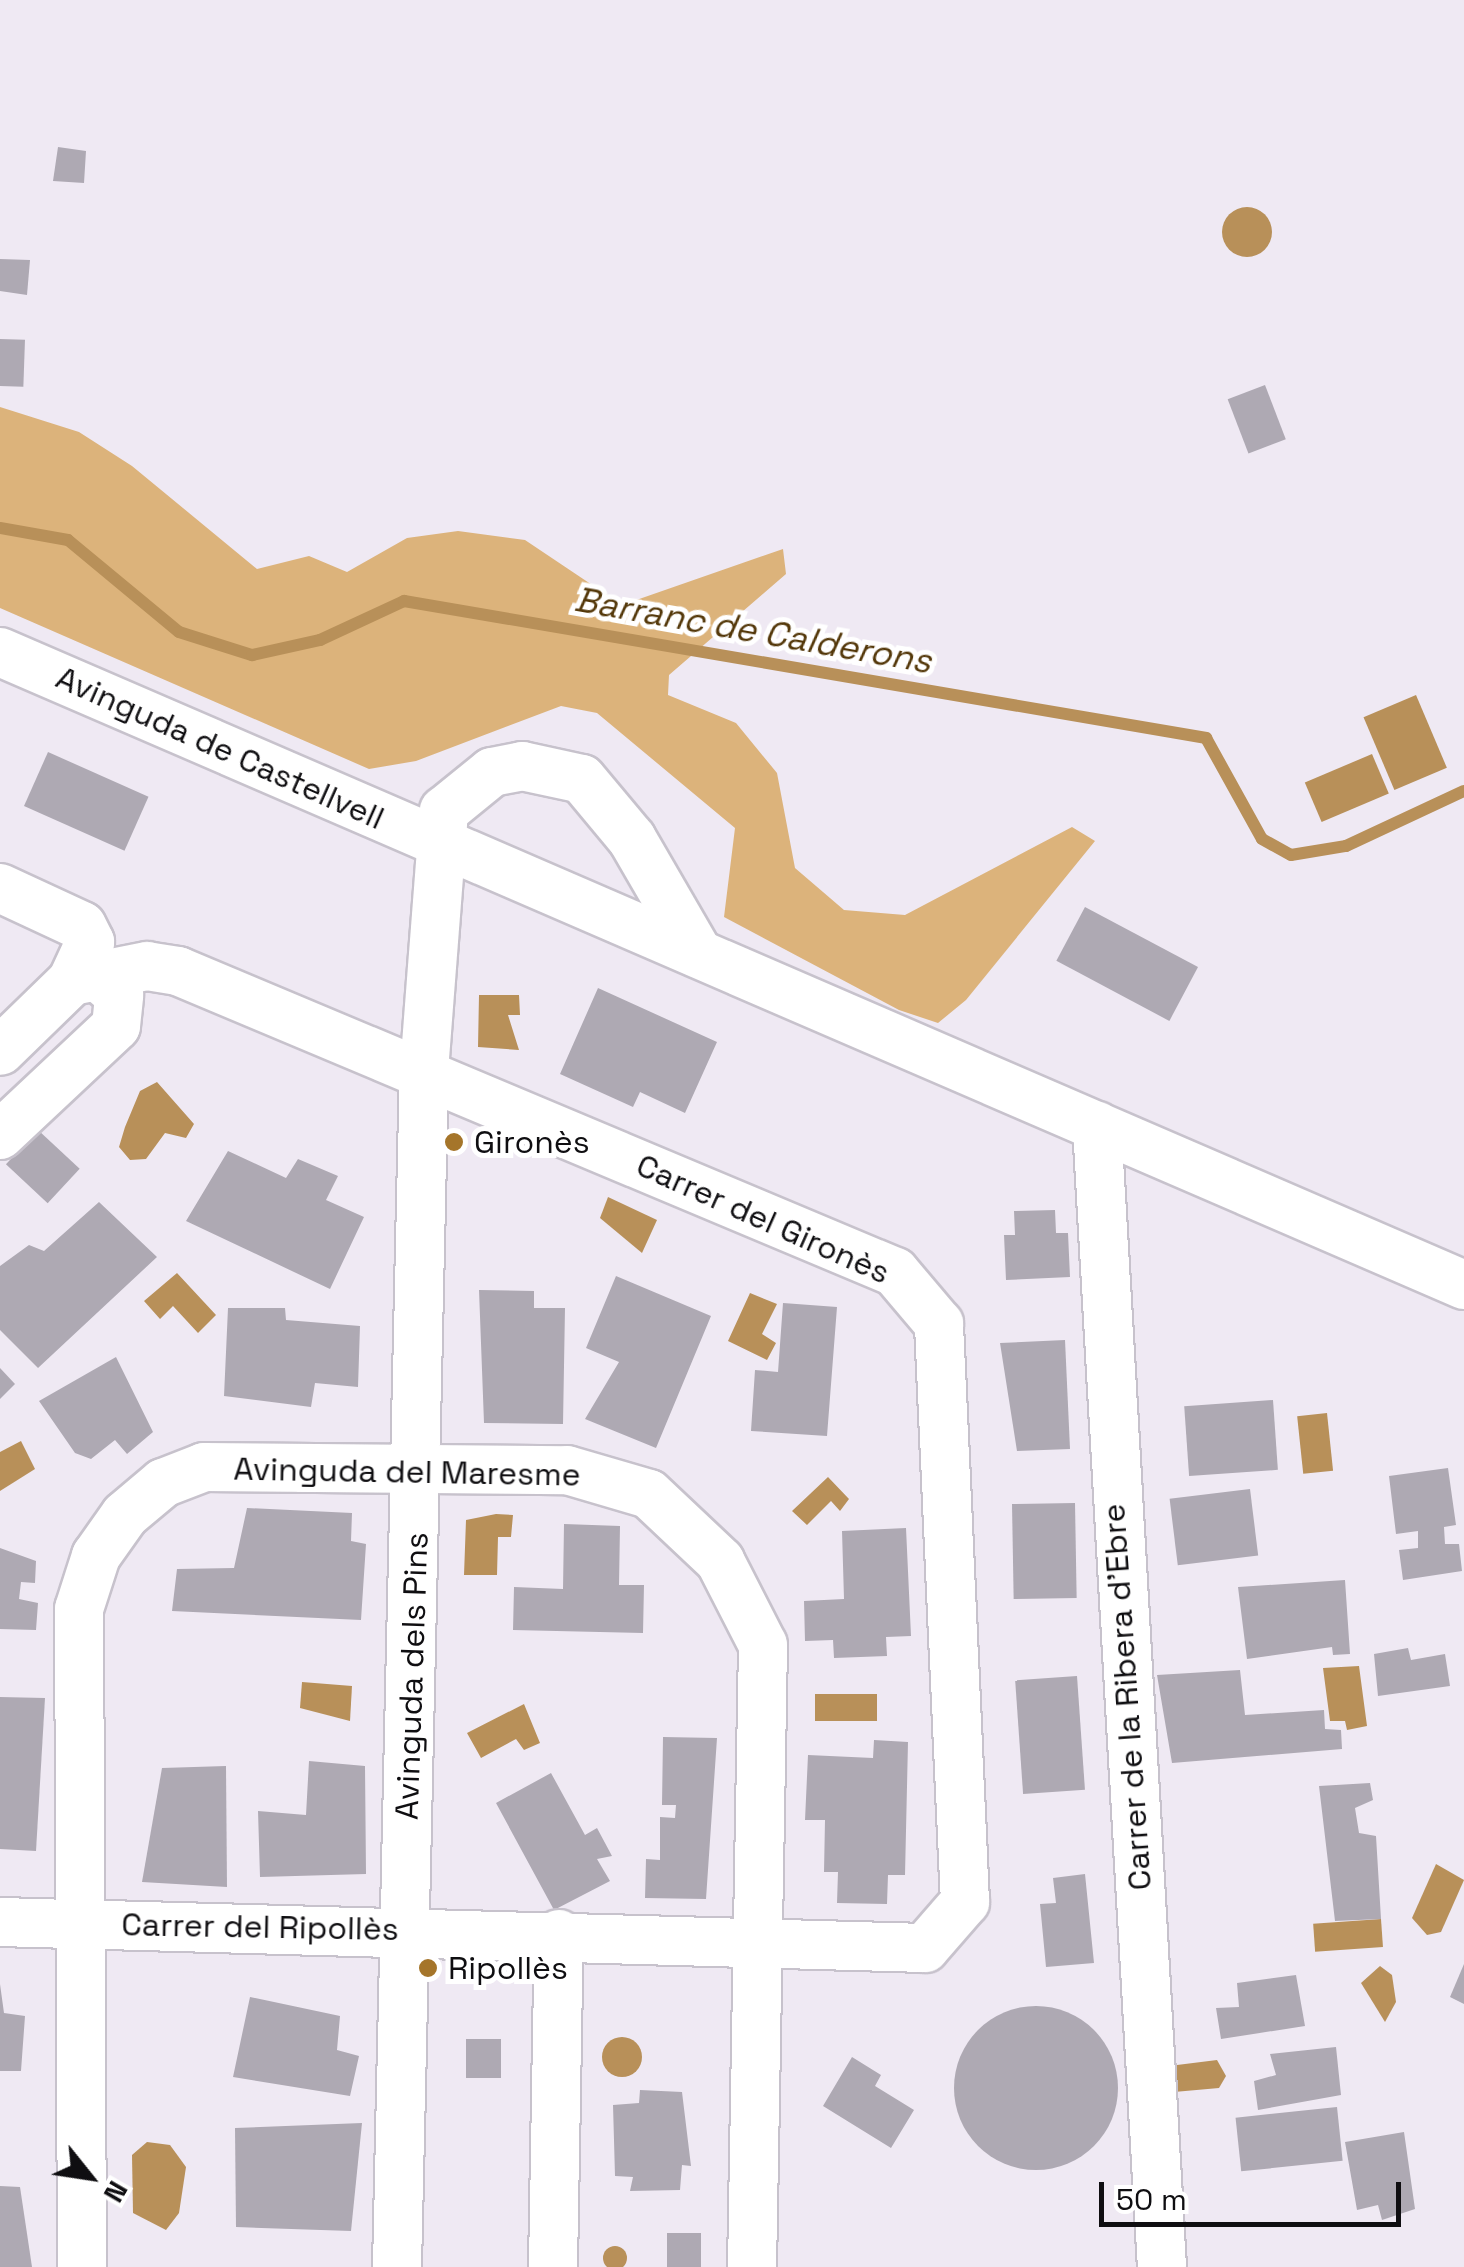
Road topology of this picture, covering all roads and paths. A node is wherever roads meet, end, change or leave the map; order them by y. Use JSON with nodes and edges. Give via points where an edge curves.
{"nodes":[{"id":1,"x":0,"y":652,"type":"edge"},
{"id":2,"x":439,"y":845,"type":"junction"},
{"id":3,"x":0,"y":888,"type":"edge"},
{"id":4,"x":698,"y":953,"type":"junction"},
{"id":5,"x":84,"y":978,"type":"junction"},
{"id":6,"x":0,"y":1051,"type":"edge"},
{"id":7,"x":424,"y":1071,"type":"junction"},
{"id":8,"x":1097,"y":1126,"type":"junction"},
{"id":9,"x":0,"y":1135,"type":"edge"},
{"id":10,"x":1464,"y":1286,"type":"edge"},
{"id":11,"x":418,"y":1468,"type":"junction"},
{"id":12,"x":0,"y":1922,"type":"edge"},
{"id":13,"x":82,"y":1923,"type":"junction"},
{"id":14,"x":405,"y":1930,"type":"junction"},
{"id":15,"x":559,"y":1934,"type":"junction"},
{"id":16,"x":760,"y":1938,"type":"junction"},
{"id":17,"x":82,"y":2267,"type":"edge"},
{"id":18,"x":398,"y":2267,"type":"edge"},
{"id":19,"x":553,"y":2267,"type":"edge"},
{"id":20,"x":752,"y":2267,"type":"edge"},
{"id":21,"x":1162,"y":2267,"type":"edge"}],
"edges":[{"from":1,"to":2,"type":"street","name":"Avinguda de Castellvell"},
{"from":2,"to":4,"type":"street","name":"Avinguda de Castellvell"},
{"from":2,"to":4,"type":"street","name":"Avinguda dels Pins","via":[[444,811],[492,772],[522,766],[582,779],[632,839]]},
{"from":2,"to":7,"type":"street","name":"Avinguda dels Pins"},
{"from":3,"to":5,"type":"street","via":[[82,926],[90,942]]},
{"from":4,"to":8,"type":"street","name":"Avinguda de Castellvell"},
{"from":5,"to":6,"type":"street"},
{"from":5,"to":7,"type":"street","name":"Carrer del Gironès","via":[[178,971]]},
{"from":5,"to":9,"type":"street","via":[[119,995],[116,1026]]},
{"from":7,"to":11,"type":"street","name":"Avinguda dels Pins"},
{"from":7,"to":16,"type":"street","name":"Carrer del Gironès","via":[[895,1272],[938,1324],[964,1902],[925,1948]]},
{"from":8,"to":10,"type":"street","name":"Avinguda de Castellvell"},
{"from":8,"to":21,"type":"street","name":"Carrer de la Ribera d'Ebre"},
{"from":11,"to":13,"type":"street","name":"Avinguda del Maresme","via":[[204,1467],[164,1483],[125,1516],[96,1556],[79,1609]]},
{"from":11,"to":14,"type":"street","name":"Avinguda dels Pins"},
{"from":11,"to":16,"type":"street","name":"Avinguda del Maresme","via":[[567,1470],[606,1479],[680,1515],[720,1561],[763,1646]]},
{"from":12,"to":13,"type":"street","name":"Carrer del Ripollès"},
{"from":13,"to":14,"type":"street","name":"Carrer del Ripollès"},
{"from":13,"to":17,"type":"street","name":"Avinguda del Maresme"},
{"from":14,"to":15,"type":"street","name":"Carrer del Ripollès"},
{"from":14,"to":18,"type":"street","name":"Avinguda dels Pins"},
{"from":15,"to":16,"type":"street","name":"Carrer del Ripollès"},
{"from":15,"to":19,"type":"street"},
{"from":16,"to":20,"type":"street","name":"Avinguda del Maresme"}]}
